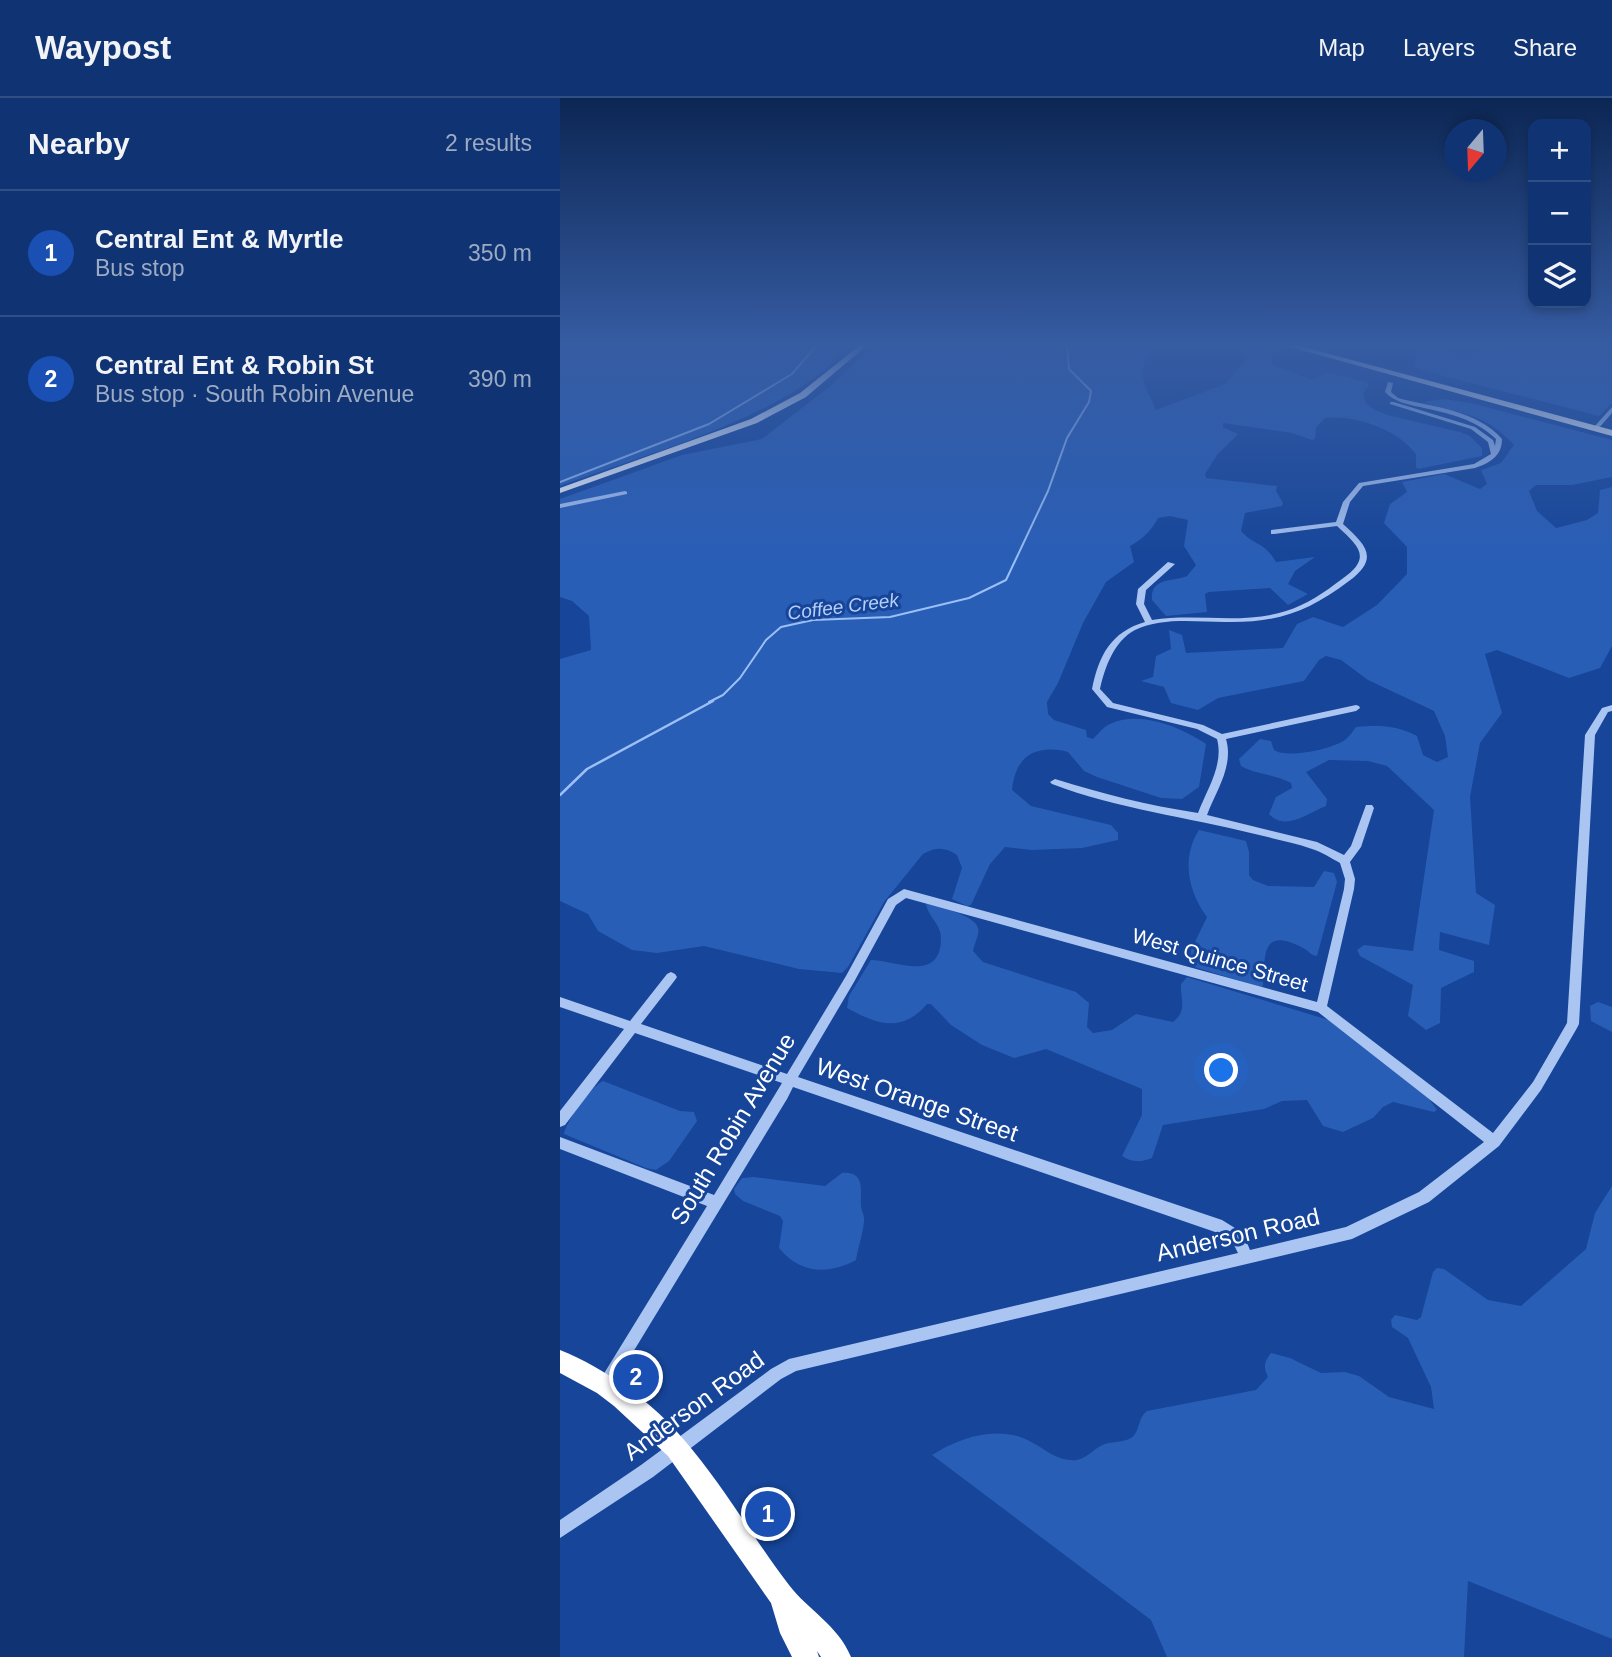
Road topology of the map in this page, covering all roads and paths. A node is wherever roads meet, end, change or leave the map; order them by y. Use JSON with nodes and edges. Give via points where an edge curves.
{"nodes":[{"id":1,"x":758,"y":419,"type":"edge"},
{"id":2,"x":1442,"y":419,"type":"edge"},
{"id":3,"x":1561,"y":419,"type":"edge"},
{"id":4,"x":1604,"y":419,"type":"edge"},
{"id":5,"x":1596,"y":428,"type":"junction"},
{"id":6,"x":1612,"y":433,"type":"edge"},
{"id":7,"x":560,"y":491,"type":"edge"},
{"id":8,"x":625,"y":493,"type":"dead end"},
{"id":9,"x":560,"y":506,"type":"edge"},
{"id":10,"x":1339,"y":524,"type":"junction"},
{"id":11,"x":1274,"y":532,"type":"dead end"},
{"id":12,"x":1171,"y":564,"type":"dead end"},
{"id":13,"x":1150,"y":623,"type":"junction"},
{"id":14,"x":1356,"y":708,"type":"dead end"},
{"id":15,"x":1612,"y":708,"type":"edge"},
{"id":16,"x":1222,"y":737,"type":"junction"},
{"id":17,"x":1055,"y":782,"type":"dead end"},
{"id":18,"x":1369,"y":807,"type":"dead end"},
{"id":19,"x":1201,"y":817,"type":"junction"},
{"id":20,"x":1345,"y":861,"type":"junction"},
{"id":21,"x":898,"y":895,"type":"joint"},
{"id":22,"x":671,"y":976,"type":"dead end"},
{"id":23,"x":560,"y":1002,"type":"edge"},
{"id":24,"x":1321,"y":1008,"type":"junction"},
{"id":25,"x":630,"y":1026,"type":"junction"},
{"id":26,"x":790,"y":1081,"type":"junction"},
{"id":27,"x":560,"y":1121,"type":"edge"},
{"id":28,"x":1494,"y":1142,"type":"junction"},
{"id":29,"x":560,"y":1143,"type":"edge"},
{"id":30,"x":716,"y":1203,"type":"junction"},
{"id":31,"x":1247,"y":1258,"type":"junction"},
{"id":32,"x":560,"y":1361,"type":"edge"},
{"id":33,"x":605,"y":1385,"type":"junction"},
{"id":34,"x":676,"y":1448,"type":"junction"},
{"id":35,"x":560,"y":1530,"type":"edge"},
{"id":36,"x":782,"y":1597,"type":"junction"},
{"id":37,"x":806,"y":1657,"type":"edge"},
{"id":38,"x":838,"y":1657,"type":"edge"}],
"edges":[{"from":1,"to":7,"type":"main road"},
{"from":2,"to":10,"type":"street","via":[[1477,430],[1492,441],[1494,456],[1475,466],[1362,484],[1349,497]]},
{"from":3,"to":5,"type":"highway"},
{"from":4,"to":5,"type":"street"},
{"from":5,"to":6,"type":"highway"},
{"from":8,"to":9,"type":"street"},
{"from":10,"to":11,"type":"street"},
{"from":10,"to":13,"type":"street","via":[[1364,549],[1366,557],[1361,569],[1307,607],[1279,617]]},
{"from":12,"to":13,"type":"street","via":[[1142,589],[1140,604]]},
{"from":13,"to":16,"type":"street","via":[[1121,635],[1096,689],[1110,705],[1200,727]]},
{"from":14,"to":16,"type":"street"},
{"from":15,"to":28,"type":"street","name":"Anderson Road","via":[[1605,710],[1590,735],[1573,1024],[1537,1086]]},
{"from":16,"to":19,"type":"street","via":[[1226,747],[1223,763]]},
{"from":17,"to":19,"type":"street","via":[[1133,807]]},
{"from":18,"to":20,"type":"street","via":[[1356,847]]},
{"from":19,"to":20,"type":"street","via":[[1317,846]]},
{"from":20,"to":24,"type":"street","via":[[1349,889]]},
{"from":21,"to":24,"type":"street","name":"West Quince Street","via":[[909,893]]},
{"from":21,"to":26,"type":"street","name":"South Robin Avenue"},
{"from":22,"to":25,"type":"street"},
{"from":23,"to":25,"type":"street","name":"West Orange Street"},
{"from":24,"to":28,"type":"street","name":"West Quince Street"},
{"from":25,"to":26,"type":"street","name":"West Orange Street"},
{"from":25,"to":27,"type":"street"},
{"from":26,"to":30,"type":"street","name":"South Robin Avenue"},
{"from":26,"to":31,"type":"street","name":"West Orange Street","via":[[1222,1227],[1238,1238]]},
{"from":28,"to":31,"type":"street","name":"Anderson Road","via":[[1424,1197],[1347,1234]]},
{"from":29,"to":30,"type":"street"},
{"from":30,"to":33,"type":"street","name":"South Robin Avenue"},
{"from":31,"to":34,"type":"street","name":"Anderson Road","via":[[804,1361],[776,1374]]},
{"from":32,"to":33,"type":"highway"},
{"from":33,"to":34,"type":"highway"},
{"from":34,"to":35,"type":"street","name":"Anderson Road"},
{"from":34,"to":36,"type":"highway"},
{"from":36,"to":37,"type":"highway"},
{"from":36,"to":38,"type":"highway","via":[[812,1624]]}]}
